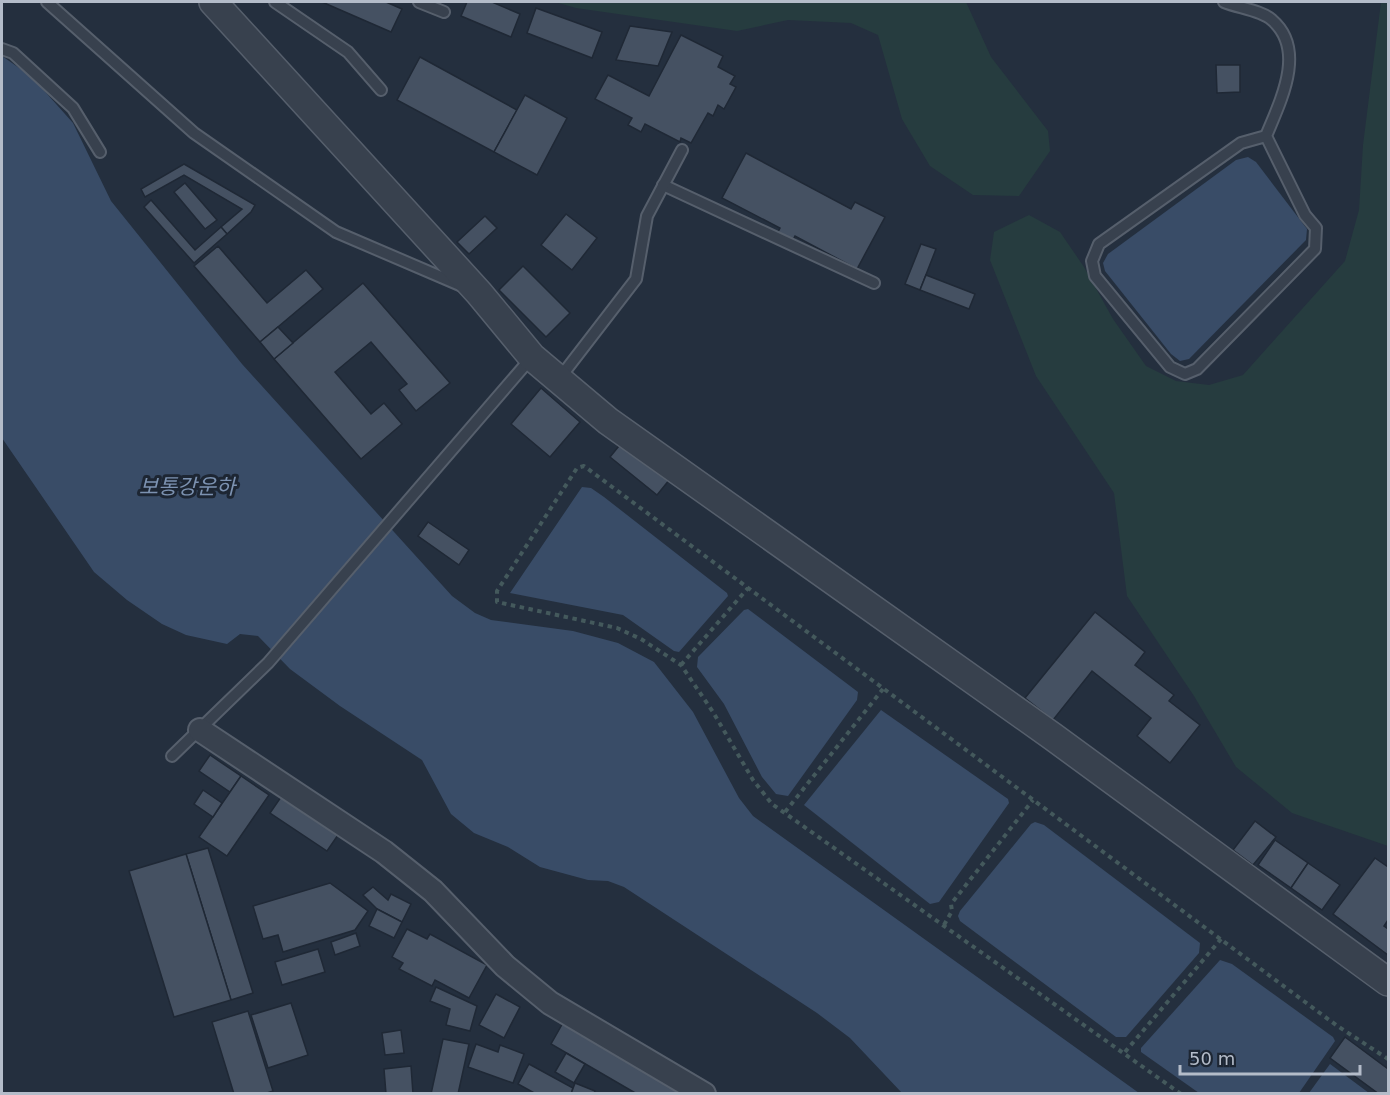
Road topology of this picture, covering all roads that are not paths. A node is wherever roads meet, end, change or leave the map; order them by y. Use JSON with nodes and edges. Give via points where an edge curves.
{"nodes":[{"id":1,"x":47,"y":2,"type":"edge"},
{"id":2,"x":213,"y":2,"type":"edge"},
{"id":3,"x":275,"y":2,"type":"edge"},
{"id":4,"x":418,"y":2,"type":"edge"},
{"id":5,"x":1224,"y":2,"type":"edge"},
{"id":6,"x":444,"y":12,"type":"dead end"},
{"id":7,"x":2,"y":49,"type":"edge"},
{"id":8,"x":381,"y":90,"type":"dead end"},
{"id":9,"x":1266,"y":136,"type":"junction"},
{"id":10,"x":682,"y":150,"type":"dead end"},
{"id":11,"x":100,"y":152,"type":"dead end"},
{"id":12,"x":663,"y":185,"type":"junction"},
{"id":13,"x":874,"y":283,"type":"dead end"},
{"id":14,"x":479,"y":293,"type":"junction"},
{"id":15,"x":532,"y":357,"type":"junction"},
{"id":16,"x":559,"y":380,"type":"junction"},
{"id":17,"x":200,"y":730,"type":"junction"},
{"id":18,"x":172,"y":756,"type":"dead end"},
{"id":19,"x":1389,"y":982,"type":"edge"},
{"id":20,"x":703,"y":1093,"type":"edge"}],
"edges":[{"from":1,"to":14,"type":"lane","via":[[194,133],[336,232]]},
{"from":2,"to":14,"type":"street"},
{"from":3,"to":8,"type":"lane","via":[[348,52]]},
{"from":4,"to":6,"type":"lane"},
{"from":5,"to":9,"type":"lane","via":[[1271,19],[1284,38],[1290,57],[1286,85]]},
{"from":7,"to":11,"type":"lane","via":[[13,53],[74,108]]},
{"from":9,"to":9,"type":"lane","via":[[1241,143],[1099,244],[1092,261],[1095,276],[1170,367],[1185,374],[1197,369],[1316,249],[1316,228],[1305,215]]},
{"from":10,"to":12,"type":"lane"},
{"from":12,"to":13,"type":"lane"},
{"from":12,"to":16,"type":"lane","via":[[647,216],[636,279]]},
{"from":14,"to":15,"type":"street"},
{"from":15,"to":16,"type":"street"},
{"from":15,"to":17,"type":"lane","via":[[268,663]]},
{"from":16,"to":19,"type":"street","via":[[608,421],[1052,736]]},
{"from":17,"to":18,"type":"lane"},
{"from":17,"to":20,"type":"street","via":[[384,852],[433,891],[506,966],[550,1003]]}]}
